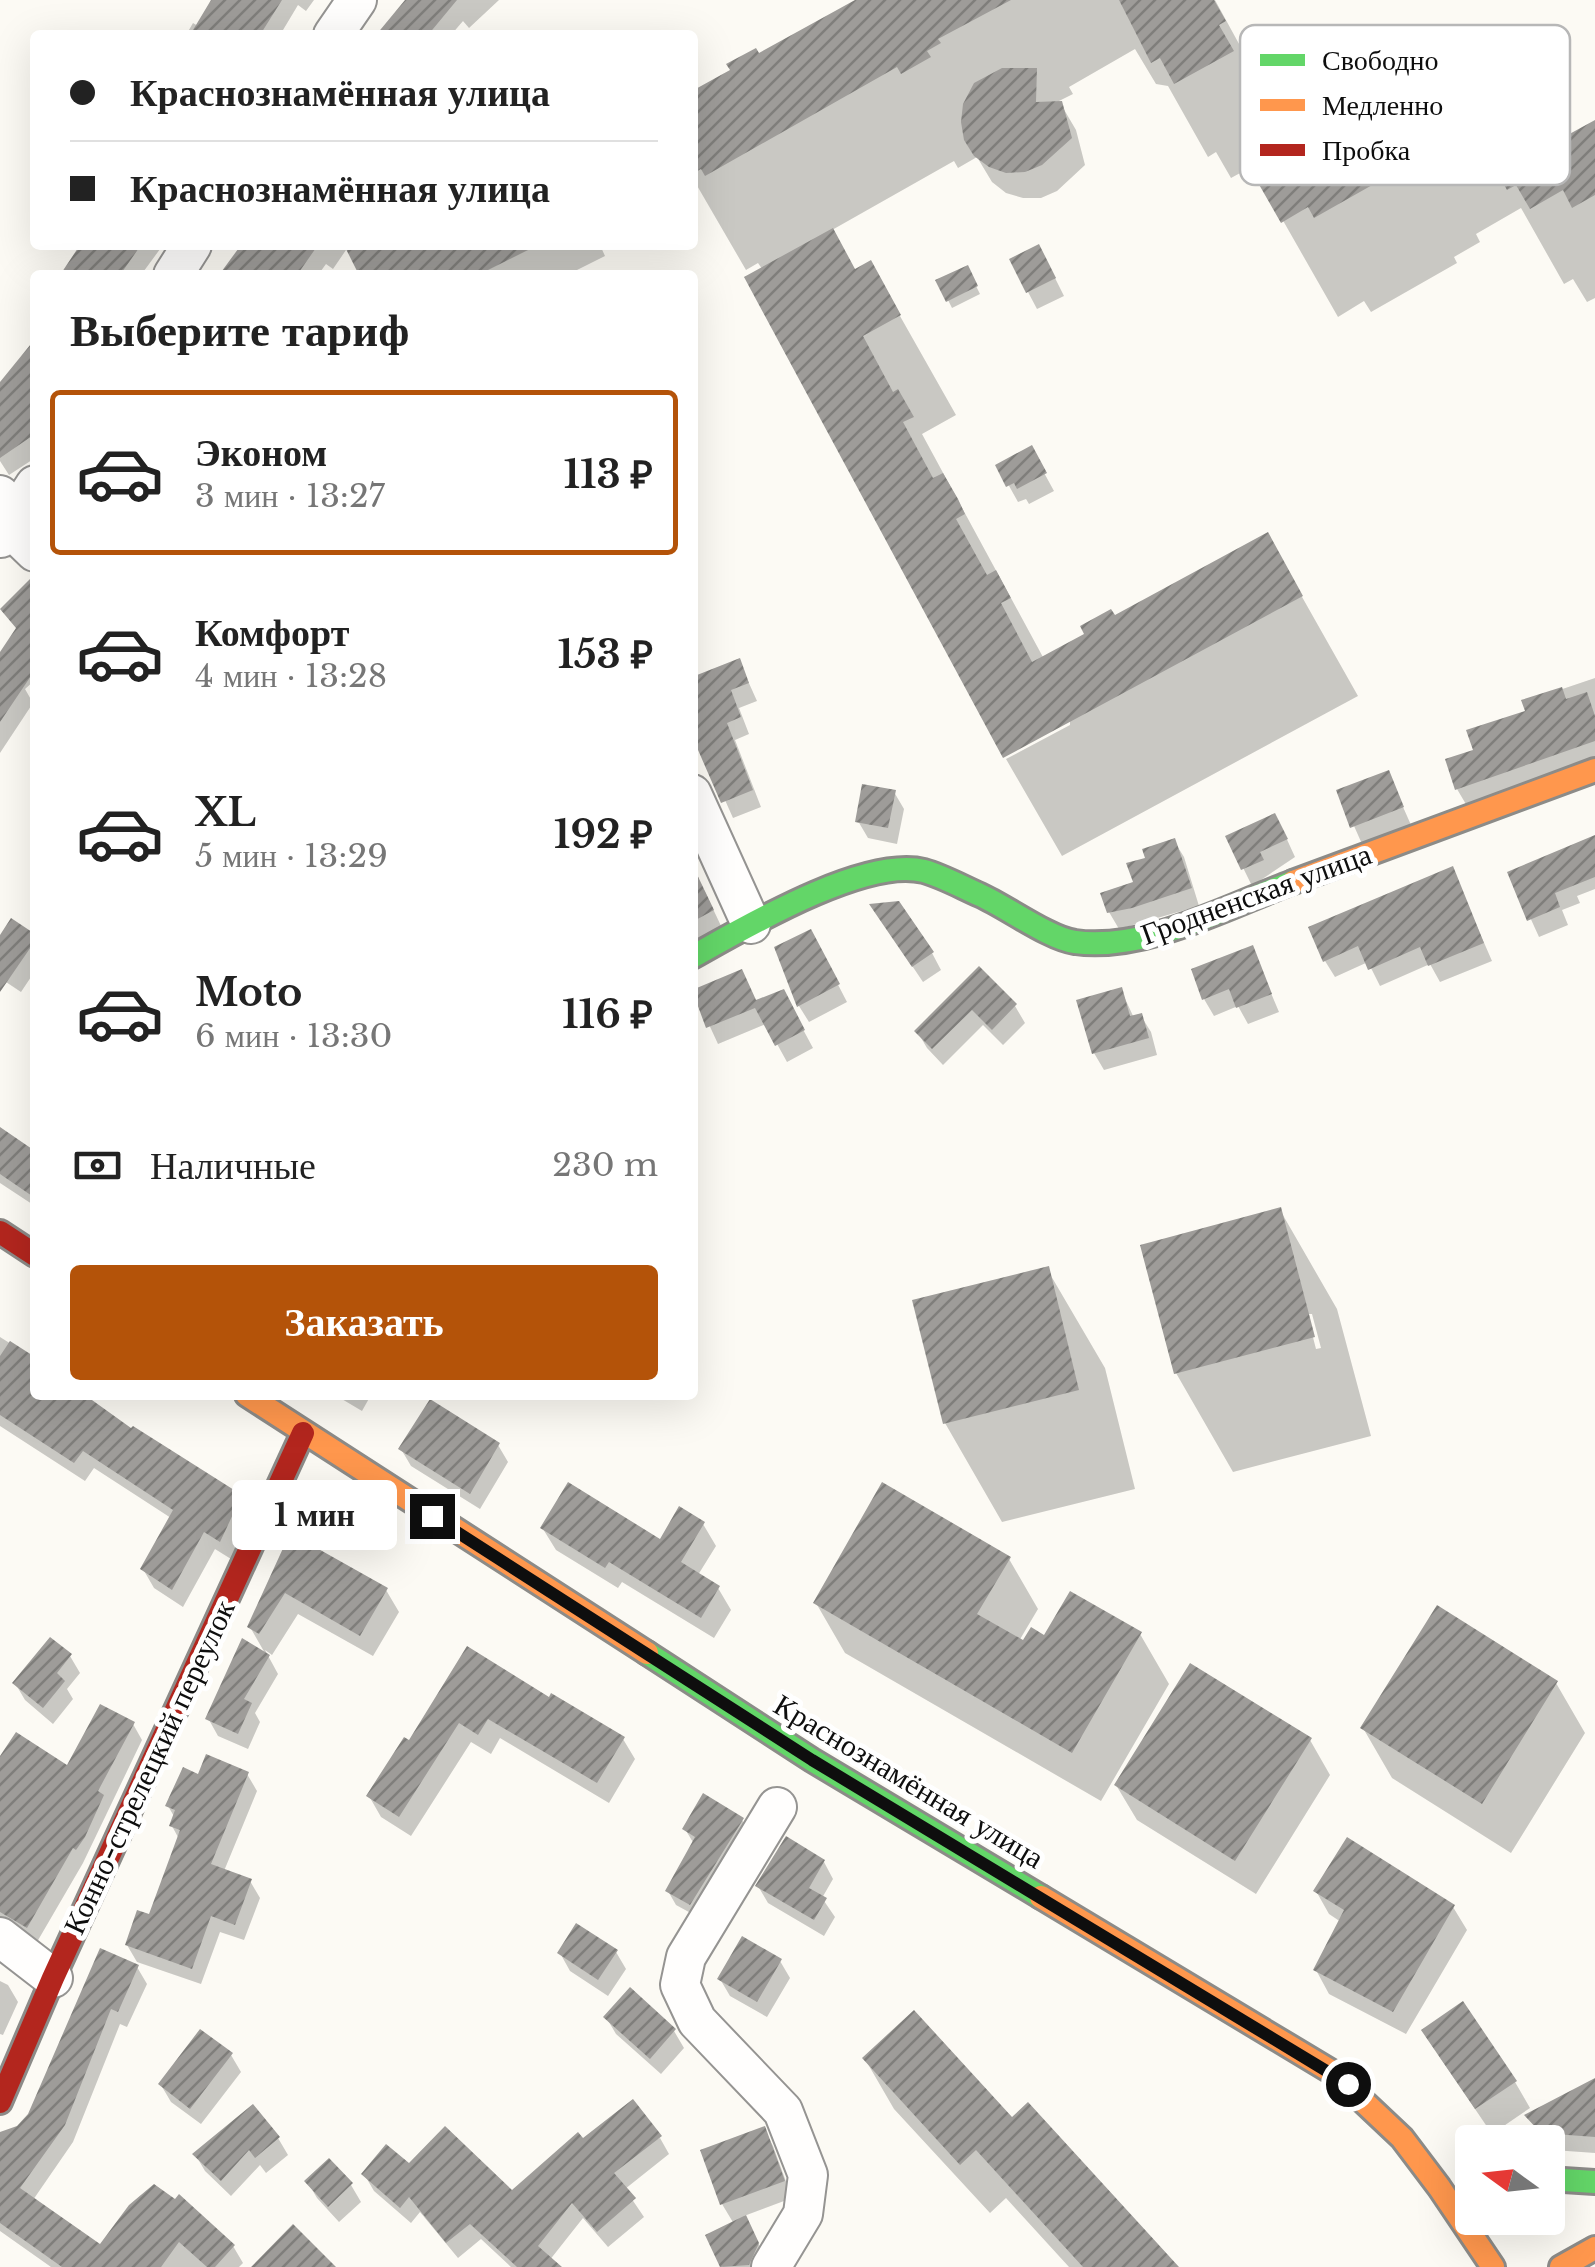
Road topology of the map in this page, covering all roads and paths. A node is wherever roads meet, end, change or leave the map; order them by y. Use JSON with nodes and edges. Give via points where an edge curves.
{"nodes":[{"id":1,"x":357,"y":0,"type":"edge"},
{"id":2,"x":336,"y":30,"type":"edge"},
{"id":3,"x":30,"y":494,"type":"edge"},
{"id":4,"x":11,"y":528,"type":"edge"},
{"id":5,"x":1595,"y":770,"type":"edge"},
{"id":6,"x":698,"y":807,"type":"edge"},
{"id":7,"x":751,"y":924,"type":"junction"},
{"id":8,"x":698,"y":954,"type":"edge"},
{"id":9,"x":0,"y":1232,"type":"edge"},
{"id":10,"x":30,"y":1252,"type":"edge"},
{"id":11,"x":261,"y":1400,"type":"edge"},
{"id":12,"x":303,"y":1434,"type":"junction"},
{"id":13,"x":777,"y":1807,"type":"dead end"},
{"id":14,"x":0,"y":1937,"type":"edge"},
{"id":15,"x":53,"y":1978,"type":"junction"},
{"id":16,"x":0,"y":2102,"type":"edge"},
{"id":17,"x":1418,"y":2154,"type":"junction"},
{"id":18,"x":1454,"y":2164,"type":"dead end"},
{"id":19,"x":1565,"y":2180,"type":"edge"},
{"id":20,"x":1595,"y":2182,"type":"edge"},
{"id":21,"x":1595,"y":2248,"type":"edge"},
{"id":22,"x":772,"y":2267,"type":"edge"},
{"id":23,"x":1493,"y":2267,"type":"edge"},
{"id":24,"x":1561,"y":2267,"type":"edge"}],
"edges":[{"from":1,"to":2,"type":"street"},
{"from":3,"to":4,"type":"street"},
{"from":5,"to":7,"type":"street","name":"Гродненская улица","via":[[1152,935],[1111,943],[1071,942],[920,870],[860,874]]},
{"from":6,"to":7,"type":"street"},
{"from":7,"to":8,"type":"street","name":"Гродненская улица"},
{"from":9,"to":10,"type":"street"},
{"from":11,"to":12,"type":"street","name":"Краснознамённая улица"},
{"from":12,"to":15,"type":"street","name":"Конно-стрелецкий переулок"},
{"from":12,"to":17,"type":"street","name":"Краснознамённая улица","via":[[812,1760],[1332,2072]]},
{"from":13,"to":22,"type":"street","via":[[686,1958],[680,1985],[697,2021],[784,2111],[808,2175],[803,2214]]},
{"from":14,"to":15,"type":"street"},
{"from":15,"to":16,"type":"street","name":"Конно-стрелецкий переулок"},
{"from":17,"to":18,"type":"street"},
{"from":17,"to":23,"type":"street","name":"Краснознамённая улица"},
{"from":19,"to":20,"type":"street"},
{"from":21,"to":24,"type":"street"}]}
